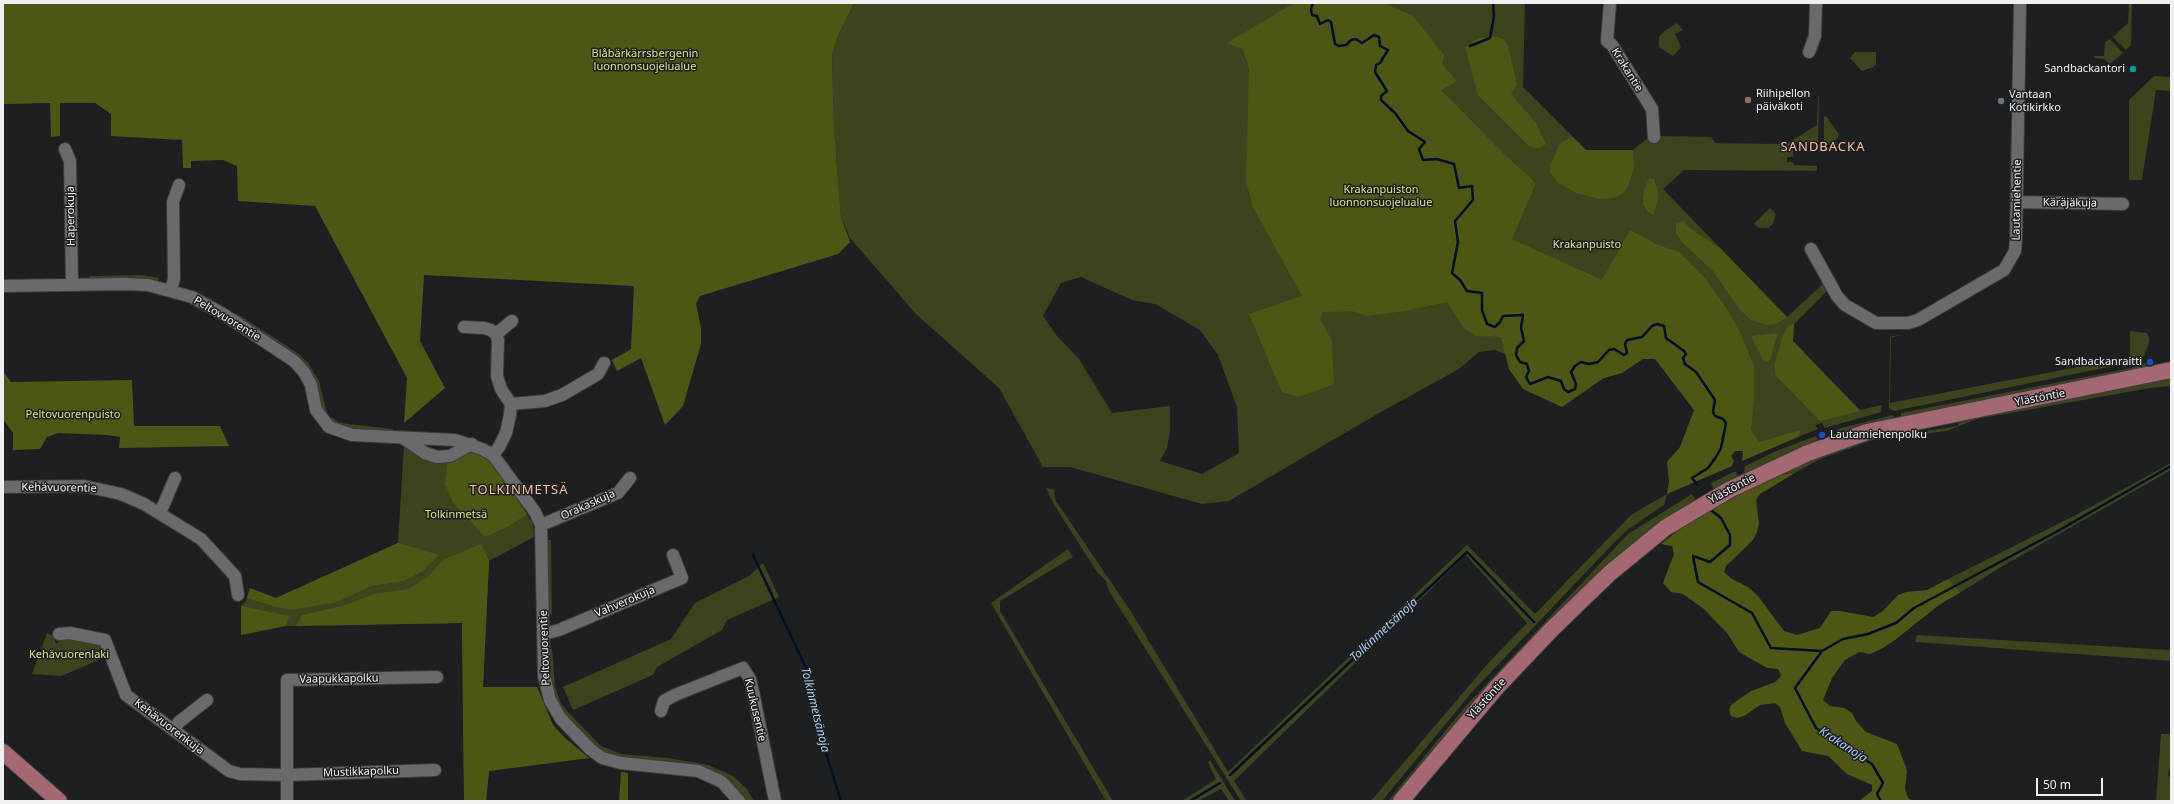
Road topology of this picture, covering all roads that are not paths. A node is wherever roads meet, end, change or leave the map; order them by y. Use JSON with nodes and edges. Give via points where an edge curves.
{"nodes":[{"id":1,"x":1610,"y":3,"type":"edge"},
{"id":2,"x":1816,"y":3,"type":"edge"},
{"id":3,"x":2020,"y":3,"type":"edge"},
{"id":4,"x":1809,"y":52,"type":"dead end"},
{"id":5,"x":1654,"y":137,"type":"dead end"},
{"id":6,"x":65,"y":149,"type":"dead end"},
{"id":7,"x":179,"y":185,"type":"dead end"},
{"id":8,"x":2017,"y":202,"type":"junction"},
{"id":9,"x":2123,"y":204,"type":"dead end"},
{"id":10,"x":1811,"y":249,"type":"dead end"},
{"id":11,"x":72,"y":284,"type":"junction"},
{"id":12,"x":3,"y":286,"type":"edge"},
{"id":13,"x":171,"y":290,"type":"junction"},
{"id":14,"x":512,"y":320,"type":"dead end"},
{"id":15,"x":464,"y":327,"type":"dead end"},
{"id":16,"x":496,"y":334,"type":"junction"},
{"id":17,"x":604,"y":362,"type":"dead end"},
{"id":18,"x":2171,"y":370,"type":"edge"},
{"id":19,"x":510,"y":404,"type":"junction"},
{"id":20,"x":403,"y":438,"type":"junction"},
{"id":21,"x":472,"y":444,"type":"junction"},
{"id":22,"x":493,"y":455,"type":"junction"},
{"id":23,"x":174,"y":478,"type":"dead end"},
{"id":24,"x":630,"y":478,"type":"dead end"},
{"id":25,"x":3,"y":487,"type":"edge"},
{"id":26,"x":160,"y":513,"type":"junction"},
{"id":27,"x":541,"y":525,"type":"junction"},
{"id":28,"x":673,"y":555,"type":"dead end"},
{"id":29,"x":238,"y":595,"type":"dead end"},
{"id":30,"x":59,"y":634,"type":"dead end"},
{"id":31,"x":544,"y":634,"type":"junction"},
{"id":32,"x":437,"y":677,"type":"dead end"},
{"id":33,"x":207,"y":700,"type":"dead end"},
{"id":34,"x":661,"y":711,"type":"dead end"},
{"id":35,"x":173,"y":730,"type":"junction"},
{"id":36,"x":3,"y":752,"type":"edge"},
{"id":37,"x":435,"y":770,"type":"dead end"},
{"id":38,"x":287,"y":775,"type":"junction"},
{"id":39,"x":59,"y":801,"type":"edge"},
{"id":40,"x":287,"y":801,"type":"edge"},
{"id":41,"x":739,"y":801,"type":"edge"},
{"id":42,"x":775,"y":801,"type":"edge"},
{"id":43,"x":1401,"y":801,"type":"edge"}],
"edges":[{"from":1,"to":5,"type":"street","name":"Krakantie","via":[[1607,41],[1652,109]]},
{"from":2,"to":4,"type":"street","via":[[1815,36]]},
{"from":3,"to":8,"type":"street","name":"Lautamiehentie"},
{"from":6,"to":11,"type":"street","name":"Haperokuja","via":[[70,161]]},
{"from":7,"to":13,"type":"street","via":[[173,202],[174,279]]},
{"from":8,"to":9,"type":"street","name":"Käräjäkuja"},
{"from":8,"to":10,"type":"street","name":"Lautamiehentie","via":[[2015,251],[2004,270],[1908,323],[1876,323],[1845,305],[1834,292]]},
{"from":11,"to":12,"type":"street","name":"Peltovuorentie"},
{"from":11,"to":13,"type":"street","name":"Peltovuorentie","via":[[127,284]]},
{"from":13,"to":20,"type":"street","name":"Peltovuorentie","via":[[192,297],[222,314],[294,360],[311,384],[316,410],[329,427],[352,435]]},
{"from":14,"to":16,"type":"street"},
{"from":15,"to":16,"type":"street","via":[[484,328]]},
{"from":16,"to":19,"type":"street","via":[[497,376]]},
{"from":17,"to":19,"type":"street","via":[[598,374],[562,395],[545,400]]},
{"from":18,"to":43,"type":"main road","name":"Ylästöntie","via":[[1867,432],[1808,453],[1729,490],[1686,514],[1610,573],[1552,629],[1460,729]]},
{"from":19,"to":22,"type":"street","via":[[506,433]]},
{"from":20,"to":21,"type":"street","name":"Peltovuorentie","via":[[438,438]]},
{"from":20,"to":21,"type":"street","via":[[425,453],[437,457],[450,456]]},
{"from":21,"to":22,"type":"street","name":"Peltovuorentie"},
{"from":22,"to":27,"type":"street","name":"Peltovuorentie","via":[[535,512]]},
{"from":23,"to":26,"type":"street"},
{"from":24,"to":27,"type":"street","name":"Orakaskuja","via":[[618,493]]},
{"from":25,"to":26,"type":"street","name":"Kehävuorentie","via":[[100,488],[144,504]]},
{"from":26,"to":29,"type":"street","name":"Kehävuorentie","via":[[201,539],[235,576]]},
{"from":27,"to":31,"type":"street","name":"Peltovuorentie"},
{"from":28,"to":31,"type":"street","name":"Vahverokuja","via":[[682,578]]},
{"from":30,"to":35,"type":"street","name":"Kehävuorenkuja","via":[[70,633],[105,640],[126,695]]},
{"from":31,"to":41,"type":"street","name":"Peltovuorentie","via":[[544,676],[550,700],[561,719],[590,749],[602,758],[621,764],[698,771],[722,782]]},
{"from":32,"to":38,"type":"street","name":"Vaapukkapolku","via":[[287,680]]},
{"from":33,"to":35,"type":"street","via":[[179,722]]},
{"from":34,"to":42,"type":"street","name":"Kuukusentie","via":[[664,701],[675,695],[743,668],[750,679]]},
{"from":35,"to":38,"type":"street","name":"Kehävuorenkuja","via":[[229,771],[240,774]]},
{"from":36,"to":39,"type":"main road"},
{"from":37,"to":38,"type":"street","name":"Mustikkapolku"},
{"from":38,"to":40,"type":"street"}]}
